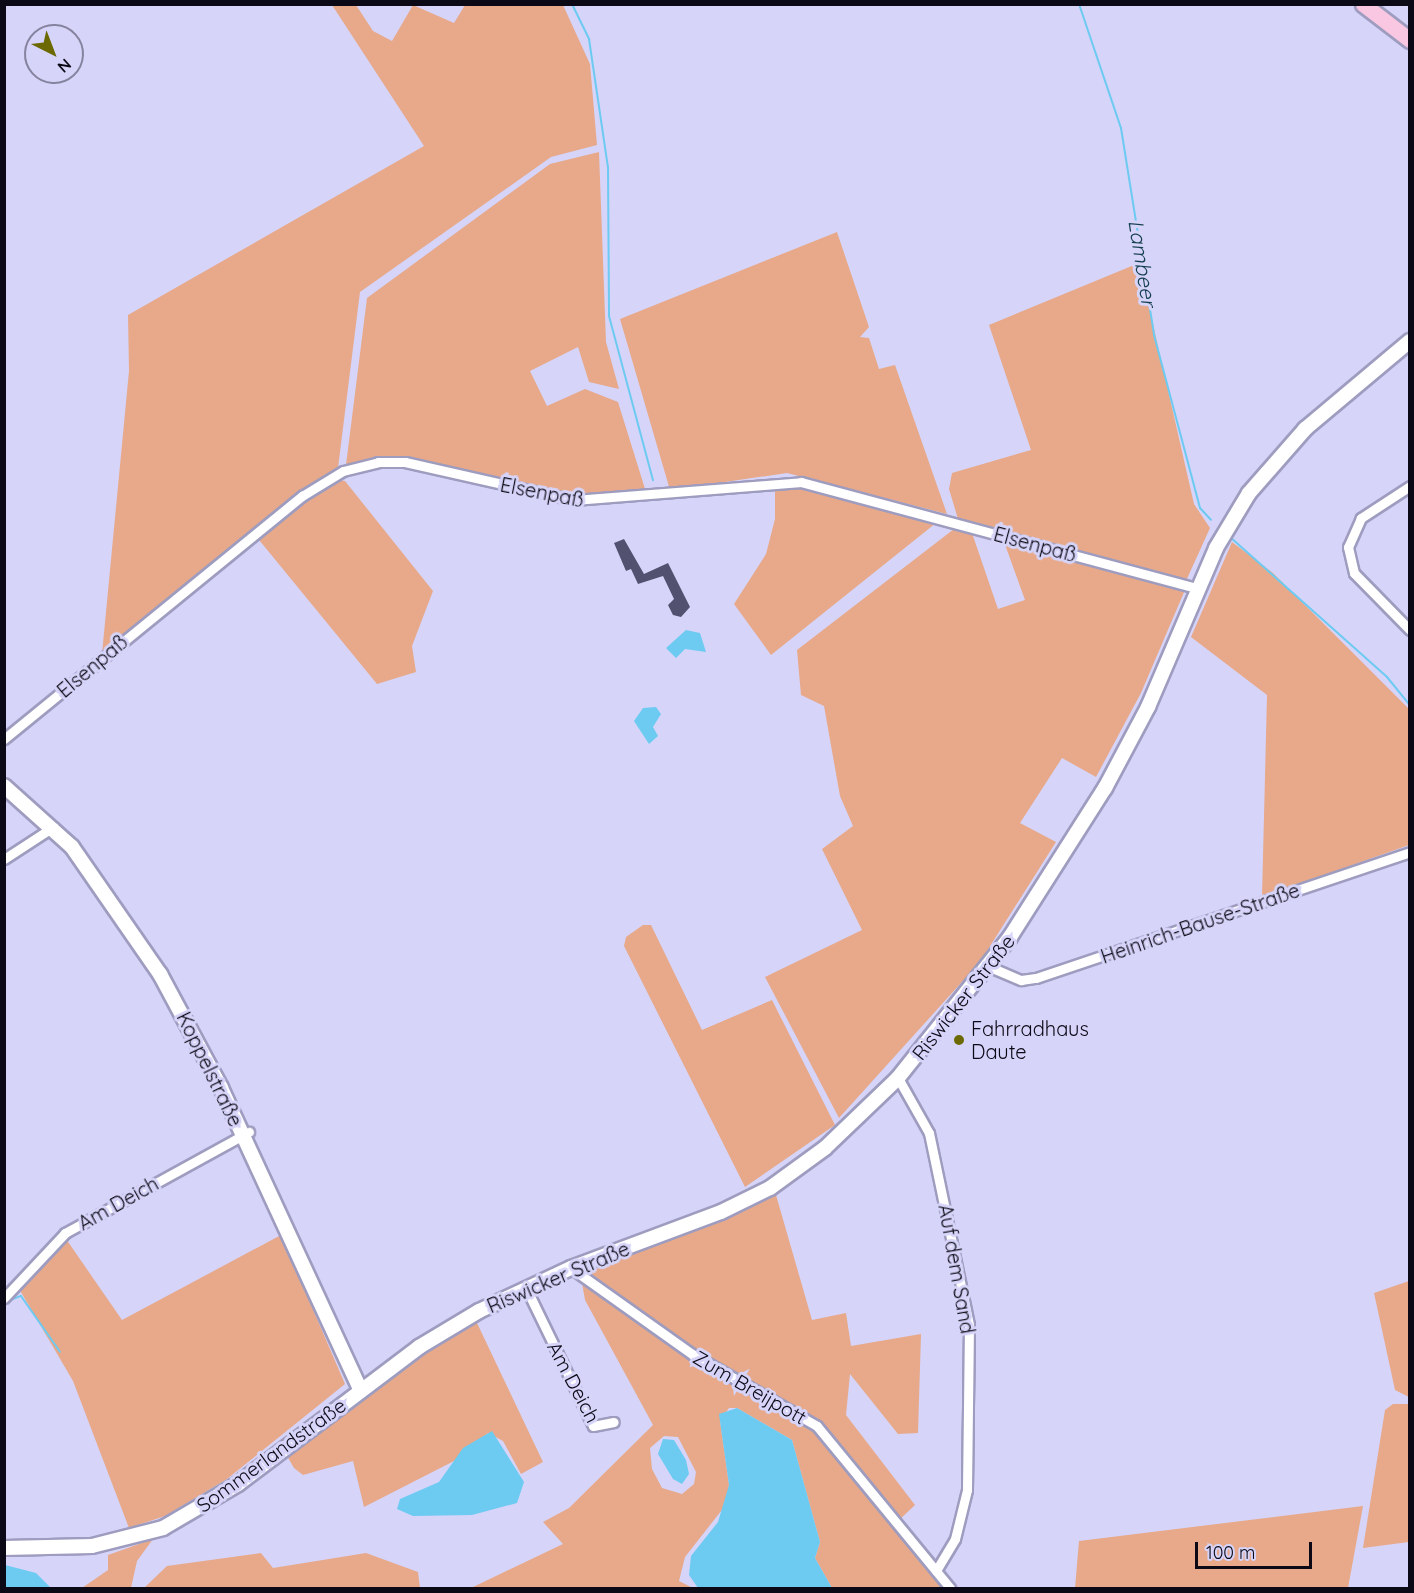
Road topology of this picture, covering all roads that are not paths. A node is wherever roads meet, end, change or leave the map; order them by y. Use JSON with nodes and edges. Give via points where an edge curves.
{"nodes":[{"id":1,"x":1363,"y":4,"type":"edge"},
{"id":2,"x":1410,"y":40,"type":"edge"},
{"id":3,"x":1410,"y":340,"type":"edge"},
{"id":4,"x":1408,"y":489,"type":"edge"},
{"id":5,"x":1197,"y":588,"type":"junction"},
{"id":6,"x":1410,"y":630,"type":"edge"},
{"id":7,"x":4,"y":739,"type":"edge"},
{"id":8,"x":4,"y":786,"type":"edge"},
{"id":9,"x":53,"y":827,"type":"junction"},
{"id":10,"x":1410,"y":852,"type":"edge"},
{"id":11,"x":4,"y":859,"type":"edge"},
{"id":12,"x":990,"y":967,"type":"junction"},
{"id":13,"x":898,"y":1078,"type":"junction"},
{"id":14,"x":246,"y":1133,"type":"junction"},
{"id":15,"x":571,"y":1268,"type":"junction"},
{"id":16,"x":526,"y":1288,"type":"junction"},
{"id":17,"x":4,"y":1298,"type":"edge"},
{"id":18,"x":360,"y":1389,"type":"junction"},
{"id":19,"x":614,"y":1422,"type":"dead end"},
{"id":20,"x":4,"y":1548,"type":"edge"},
{"id":21,"x":936,"y":1571,"type":"junction"},
{"id":22,"x":950,"y":1588,"type":"edge"}],
"edges":[{"from":1,"to":2,"type":"main road"},
{"from":3,"to":5,"type":"street","name":"Riswicker Straße","via":[[1277,459],[1238,511]]},
{"from":4,"to":6,"type":"street","via":[[1362,518],[1348,547],[1354,573]]},
{"from":5,"to":7,"type":"street","name":"Elsenpaß","via":[[801,482],[605,502],[544,495],[405,462],[378,462],[343,471],[302,496]]},
{"from":5,"to":12,"type":"street","name":"Riswicker Straße","via":[[1148,707],[1105,788]]},
{"from":8,"to":9,"type":"street","name":"Koppelstraße"},
{"from":9,"to":11,"type":"street"},
{"from":9,"to":14,"type":"street","name":"Koppelstraße","via":[[102,884],[160,974]]},
{"from":10,"to":12,"type":"street","name":"Heinrich-Bause-Straße","via":[[1036,978],[1021,980]]},
{"from":12,"to":13,"type":"street","name":"Riswicker Straße"},
{"from":13,"to":15,"type":"street","name":"Riswicker Straße","via":[[825,1148],[770,1188]]},
{"from":13,"to":21,"type":"street","name":"Auf dem Sand","via":[[929,1133],[969,1325],[967,1490],[955,1539]]},
{"from":14,"to":17,"type":"street","name":"Am Deich","via":[[65,1233]]},
{"from":14,"to":18,"type":"street","name":"Koppelstraße"},
{"from":15,"to":16,"type":"street","name":"Riswicker Straße"},
{"from":15,"to":21,"type":"street","name":"Zum Breijpott","via":[[692,1354],[817,1426]]},
{"from":16,"to":18,"type":"street","name":"Riswicker Straße","via":[[419,1347]]},
{"from":16,"to":19,"type":"street","name":"Am Deich","via":[[593,1426]]},
{"from":18,"to":20,"type":"street","name":"Sommerlandstraße","via":[[238,1484],[163,1528],[92,1546]]},
{"from":21,"to":22,"type":"street","name":"Zum Breijpott"}]}
